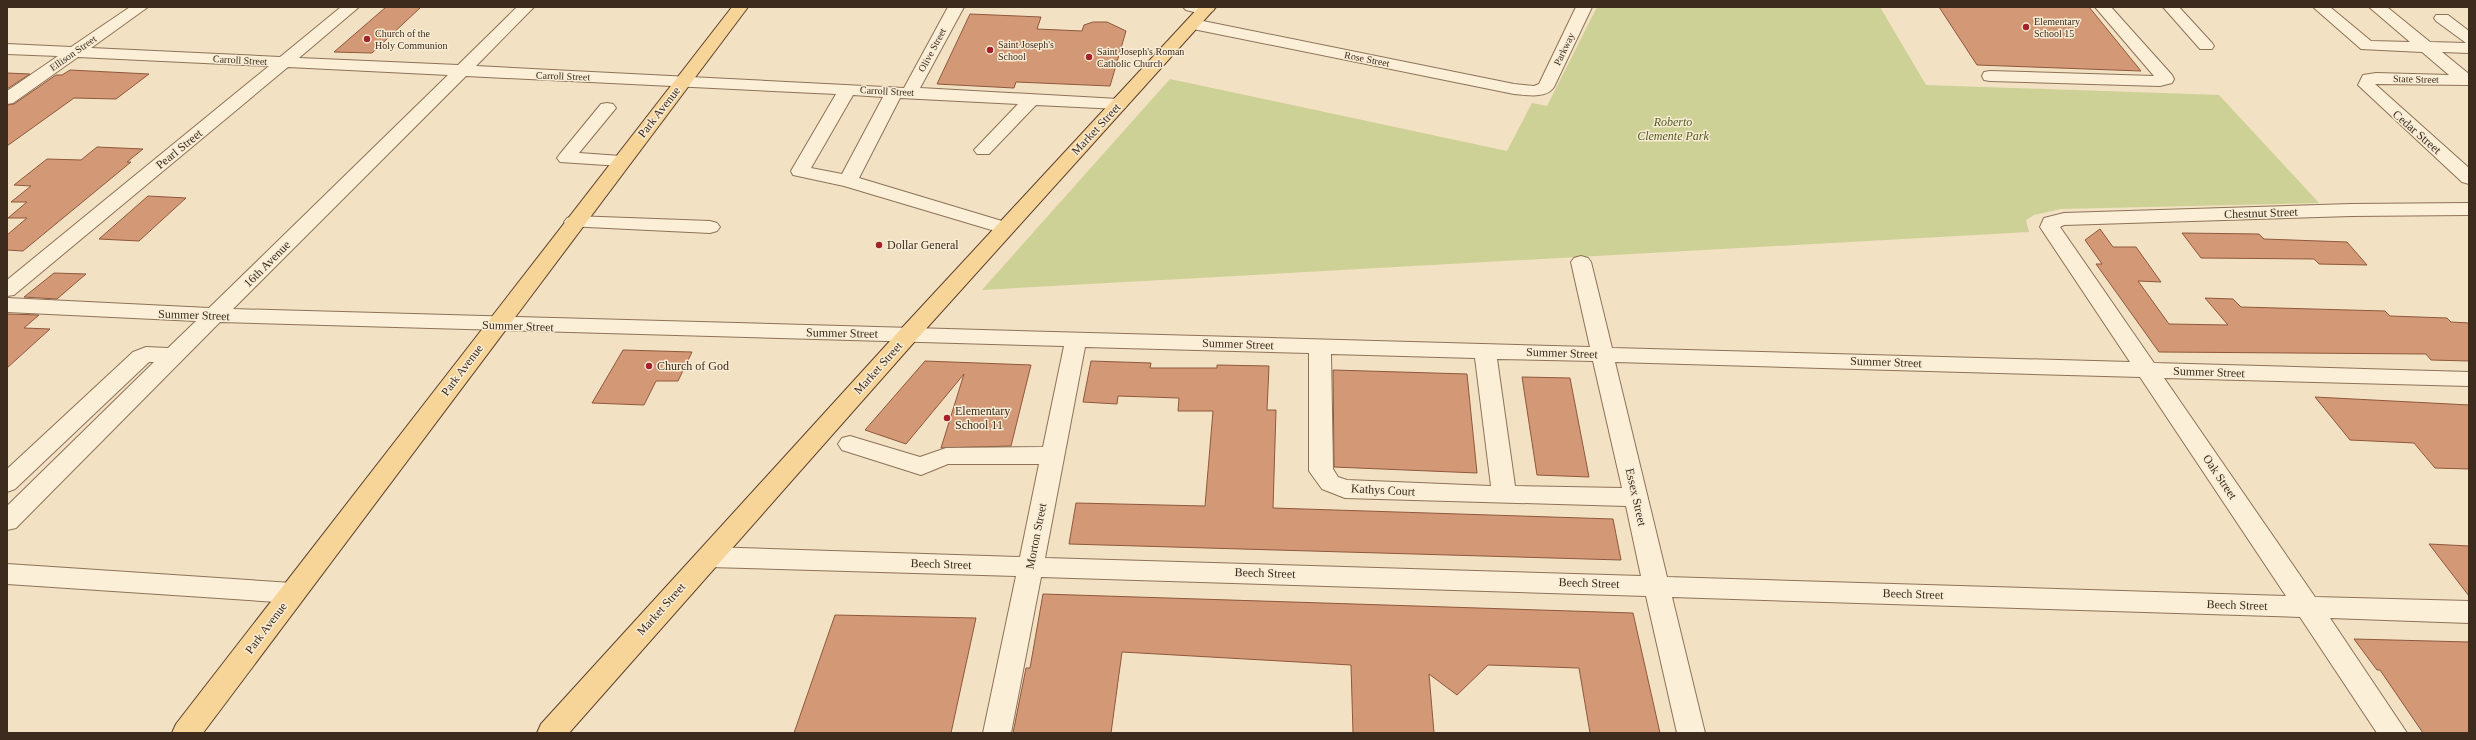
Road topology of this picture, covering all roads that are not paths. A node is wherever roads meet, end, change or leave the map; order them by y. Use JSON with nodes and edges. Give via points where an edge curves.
{"nodes":[{"id":1,"x":140,"y":7,"type":"edge"},
{"id":2,"x":351,"y":7,"type":"edge"},
{"id":3,"x":526,"y":7,"type":"edge"},
{"id":4,"x":740,"y":7,"type":"edge"},
{"id":5,"x":956,"y":7,"type":"edge"},
{"id":6,"x":1584,"y":7,"type":"edge"},
{"id":7,"x":2103,"y":7,"type":"edge"},
{"id":8,"x":2171,"y":7,"type":"edge"},
{"id":9,"x":2321,"y":7,"type":"edge"},
{"id":10,"x":2377,"y":7,"type":"edge"},
{"id":11,"x":1200,"y":12,"type":"edge"},
{"id":12,"x":2442,"y":18,"type":"dead end"},
{"id":13,"x":2469,"y":39,"type":"edge"},
{"id":14,"x":2206,"y":46,"type":"dead end"},
{"id":15,"x":2426,"y":47,"type":"junction"},
{"id":16,"x":2469,"y":48,"type":"edge"},
{"id":17,"x":7,"y":49,"type":"edge"},
{"id":18,"x":75,"y":52,"type":"junction"},
{"id":19,"x":284,"y":63,"type":"junction"},
{"id":20,"x":460,"y":72,"type":"junction"},
{"id":21,"x":1990,"y":76,"type":"dead end"},
{"id":22,"x":2468,"y":80,"type":"edge"},
{"id":23,"x":683,"y":81,"type":"junction"},
{"id":24,"x":2366,"y":85,"type":"joint"},
{"id":25,"x":848,"y":89,"type":"junction"},
{"id":26,"x":1542,"y":90,"type":"joint"},
{"id":27,"x":901,"y":92,"type":"junction"},
{"id":28,"x":7,"y":99,"type":"edge"},
{"id":29,"x":1032,"y":99,"type":"junction"},
{"id":30,"x":1119,"y":104,"type":"junction"},
{"id":31,"x":607,"y":108,"type":"dead end"},
{"id":32,"x":983,"y":150,"type":"dead end"},
{"id":33,"x":621,"y":161,"type":"junction"},
{"id":34,"x":2469,"y":178,"type":"edge"},
{"id":35,"x":848,"y":180,"type":"junction"},
{"id":36,"x":2469,"y":209,"type":"edge"},
{"id":37,"x":574,"y":222,"type":"junction"},
{"id":38,"x":2052,"y":222,"type":"joint"},
{"id":39,"x":710,"y":227,"type":"dead end"},
{"id":40,"x":1005,"y":228,"type":"junction"},
{"id":41,"x":1581,"y":262,"type":"dead end"},
{"id":42,"x":7,"y":290,"type":"edge"},
{"id":43,"x":7,"y":305,"type":"edge"},
{"id":44,"x":214,"y":316,"type":"junction"},
{"id":45,"x":496,"y":326,"type":"junction"},
{"id":46,"x":908,"y":335,"type":"junction"},
{"id":47,"x":1076,"y":339,"type":"junction"},
{"id":48,"x":1320,"y":346,"type":"junction"},
{"id":49,"x":1485,"y":351,"type":"junction"},
{"id":50,"x":1603,"y":354,"type":"junction"},
{"id":51,"x":174,"y":356,"type":"junction"},
{"id":52,"x":2146,"y":370,"type":"junction"},
{"id":53,"x":2469,"y":379,"type":"edge"},
{"id":54,"x":850,"y":444,"type":"dead end"},
{"id":55,"x":1052,"y":455,"type":"junction"},
{"id":56,"x":7,"y":483,"type":"edge"},
{"id":57,"x":7,"y":489,"type":"edge"},
{"id":58,"x":37,"y":490,"type":"junction"},
{"id":59,"x":1504,"y":495,"type":"junction"},
{"id":60,"x":1636,"y":498,"type":"junction"},
{"id":61,"x":7,"y":521,"type":"edge"},
{"id":62,"x":709,"y":557,"type":"junction"},
{"id":63,"x":1030,"y":566,"type":"junction"},
{"id":64,"x":7,"y":574,"type":"edge"},
{"id":65,"x":1657,"y":585,"type":"junction"},
{"id":66,"x":292,"y":593,"type":"junction"},
{"id":67,"x":2308,"y":607,"type":"junction"},
{"id":68,"x":2469,"y":612,"type":"edge"},
{"id":69,"x":186,"y":733,"type":"edge"},
{"id":70,"x":551,"y":733,"type":"edge"},
{"id":71,"x":997,"y":733,"type":"edge"},
{"id":72,"x":1691,"y":733,"type":"edge"},
{"id":73,"x":2394,"y":733,"type":"edge"}],
"edges":[{"from":1,"to":18,"type":"street","name":"Ellison Street"},
{"from":2,"to":19,"type":"street","name":"Pearl Street"},
{"from":3,"to":20,"type":"street","name":"16th Avenue"},
{"from":4,"to":23,"type":"main road","name":"Park Avenue"},
{"from":5,"to":27,"type":"street","name":"Olive Street"},
{"from":6,"to":26,"type":"street","name":"Parkway","via":[[1546,87]]},
{"from":7,"to":21,"type":"street","via":[[2166,78],[2160,82]]},
{"from":8,"to":14,"type":"street"},
{"from":9,"to":15,"type":"street","via":[[2367,46]]},
{"from":10,"to":15,"type":"street"},
{"from":11,"to":26,"type":"street","name":"Rose Street","via":[[1514,89]]},
{"from":11,"to":30,"type":"main road","name":"Market Street"},
{"from":12,"to":13,"type":"street"},
{"from":15,"to":16,"type":"street"},
{"from":15,"to":22,"type":"street"},
{"from":17,"to":18,"type":"street","name":"Carroll Street"},
{"from":18,"to":19,"type":"street","name":"Carroll Street"},
{"from":18,"to":28,"type":"street","name":"Ellison Street"},
{"from":19,"to":20,"type":"street","name":"Carroll Street"},
{"from":19,"to":42,"type":"street","name":"Pearl Street"},
{"from":20,"to":23,"type":"street","name":"Carroll Street"},
{"from":20,"to":44,"type":"street","name":"16th Avenue"},
{"from":22,"to":24,"type":"street","name":"State Street","via":[[2376,78],[2369,79]]},
{"from":23,"to":25,"type":"street","name":"Carroll Street"},
{"from":23,"to":33,"type":"main road","name":"Park Avenue"},
{"from":24,"to":34,"type":"street","name":"Cedar Street"},
{"from":25,"to":27,"type":"street","name":"Carroll Street"},
{"from":25,"to":35,"type":"street","via":[[800,171]]},
{"from":27,"to":29,"type":"street","name":"Carroll Street"},
{"from":27,"to":35,"type":"street","name":"Olive Street"},
{"from":29,"to":30,"type":"street","name":"Carroll Street"},
{"from":29,"to":32,"type":"street"},
{"from":30,"to":40,"type":"main road","name":"Market Street"},
{"from":31,"to":33,"type":"street","via":[[566,158]]},
{"from":33,"to":37,"type":"main road","name":"Park Avenue"},
{"from":35,"to":40,"type":"street"},
{"from":36,"to":38,"type":"street","name":"Chestnut Street","via":[[2343,210],[2064,219]]},
{"from":37,"to":39,"type":"street"},
{"from":37,"to":45,"type":"main road","name":"Park Avenue"},
{"from":38,"to":52,"type":"street","name":"Oak Street","via":[[2052,232]]},
{"from":40,"to":46,"type":"main road","name":"Market Street"},
{"from":41,"to":50,"type":"street","name":"Essex Street"},
{"from":43,"to":44,"type":"street","name":"Summer Street"},
{"from":44,"to":45,"type":"street","name":"Summer Street"},
{"from":44,"to":51,"type":"street","name":"16th Avenue"},
{"from":45,"to":46,"type":"street","name":"Summer Street"},
{"from":45,"to":66,"type":"main road","name":"Park Avenue"},
{"from":46,"to":47,"type":"street","name":"Summer Street"},
{"from":46,"to":62,"type":"main road","name":"Market Street"},
{"from":47,"to":48,"type":"street","name":"Summer Street"},
{"from":47,"to":55,"type":"street","name":"Morton Street"},
{"from":48,"to":49,"type":"street","name":"Summer Street"},
{"from":48,"to":59,"type":"street","name":"Kathys Court","via":[[1321,471],[1330,483],[1345,489]]},
{"from":49,"to":50,"type":"street","name":"Summer Street"},
{"from":49,"to":59,"type":"street"},
{"from":50,"to":52,"type":"street","name":"Summer Street"},
{"from":50,"to":60,"type":"street","name":"Essex Street"},
{"from":51,"to":56,"type":"street","via":[[141,356]]},
{"from":51,"to":58,"type":"street","name":"16th Avenue"},
{"from":52,"to":53,"type":"street","name":"Summer Street"},
{"from":52,"to":67,"type":"street","name":"Oak Street"},
{"from":54,"to":55,"type":"street","via":[[921,466],[946,456]]},
{"from":55,"to":63,"type":"street","name":"Morton Street"},
{"from":57,"to":58,"type":"street"},
{"from":58,"to":61,"type":"street","name":"16th Avenue"},
{"from":59,"to":60,"type":"street","name":"Kathys Court"},
{"from":60,"to":65,"type":"street","name":"Essex Street"},
{"from":62,"to":63,"type":"street","name":"Beech Street"},
{"from":62,"to":70,"type":"main road","name":"Market Street"},
{"from":63,"to":65,"type":"street","name":"Beech Street"},
{"from":63,"to":71,"type":"street","name":"Morton Street"},
{"from":64,"to":66,"type":"street"},
{"from":65,"to":67,"type":"street","name":"Beech Street"},
{"from":65,"to":72,"type":"street","name":"Essex Street"},
{"from":66,"to":69,"type":"main road","name":"Park Avenue"},
{"from":67,"to":68,"type":"street","name":"Beech Street"},
{"from":67,"to":73,"type":"street","name":"Oak Street"}]}
